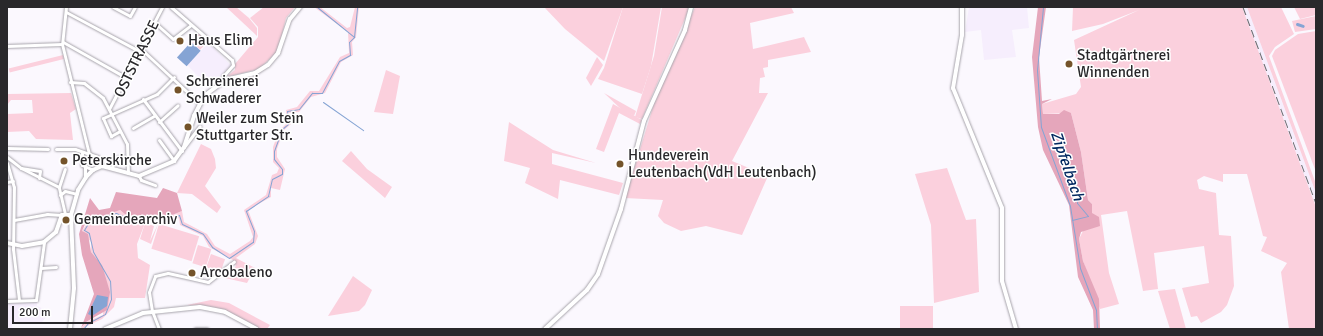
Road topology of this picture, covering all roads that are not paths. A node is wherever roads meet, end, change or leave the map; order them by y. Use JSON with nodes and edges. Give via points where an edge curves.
{"nodes":[{"id":1,"x":66,"y":7,"type":"edge"},
{"id":2,"x":113,"y":7,"type":"edge"},
{"id":3,"x":135,"y":7,"type":"edge"},
{"id":4,"x":162,"y":7,"type":"edge"},
{"id":5,"x":171,"y":7,"type":"edge"},
{"id":6,"x":300,"y":7,"type":"edge"},
{"id":7,"x":691,"y":7,"type":"edge"},
{"id":8,"x":962,"y":7,"type":"edge"},
{"id":9,"x":66,"y":12,"type":"junction"},
{"id":10,"x":154,"y":22,"type":"junction"},
{"id":11,"x":191,"y":25,"type":"junction"},
{"id":12,"x":62,"y":43,"type":"junction"},
{"id":13,"x":7,"y":46,"type":"edge"},
{"id":14,"x":140,"y":49,"type":"junction"},
{"id":15,"x":174,"y":77,"type":"junction"},
{"id":16,"x":127,"y":78,"type":"junction"},
{"id":17,"x":225,"y":80,"type":"junction"},
{"id":18,"x":70,"y":82,"type":"junction"},
{"id":19,"x":143,"y":99,"type":"junction"},
{"id":20,"x":199,"y":103,"type":"junction"},
{"id":21,"x":178,"y":105,"type":"dead end"},
{"id":22,"x":109,"y":109,"type":"junction"},
{"id":23,"x":112,"y":114,"type":"junction"},
{"id":24,"x":154,"y":116,"type":"junction"},
{"id":25,"x":159,"y":122,"type":"junction"},
{"id":26,"x":200,"y":126,"type":"dead end"},
{"id":27,"x":133,"y":128,"type":"dead end"},
{"id":28,"x":120,"y":131,"type":"junction"},
{"id":29,"x":159,"y":140,"type":"dead end"},
{"id":30,"x":7,"y":148,"type":"edge"},
{"id":31,"x":48,"y":149,"type":"dead end"},
{"id":32,"x":56,"y":149,"type":"dead end"},
{"id":33,"x":183,"y":149,"type":"junction"},
{"id":34,"x":82,"y":152,"type":"junction"},
{"id":35,"x":88,"y":154,"type":"junction"},
{"id":36,"x":7,"y":156,"type":"edge"},
{"id":37,"x":128,"y":157,"type":"junction"},
{"id":38,"x":174,"y":161,"type":"junction"},
{"id":39,"x":7,"y":162,"type":"edge"},
{"id":40,"x":85,"y":166,"type":"junction"},
{"id":41,"x":102,"y":166,"type":"junction"},
{"id":42,"x":19,"y":167,"type":"junction"},
{"id":43,"x":112,"y":168,"type":"junction"},
{"id":44,"x":65,"y":169,"type":"dead end"},
{"id":45,"x":93,"y":170,"type":"junction"},
{"id":46,"x":12,"y":173,"type":"junction"},
{"id":47,"x":128,"y":173,"type":"junction"},
{"id":48,"x":139,"y":176,"type":"junction"},
{"id":49,"x":39,"y":178,"type":"junction"},
{"id":50,"x":85,"y":178,"type":"junction"},
{"id":51,"x":13,"y":181,"type":"junction"},
{"id":52,"x":7,"y":182,"type":"edge"},
{"id":53,"x":155,"y":185,"type":"dead end"},
{"id":54,"x":59,"y":187,"type":"junction"},
{"id":55,"x":77,"y":194,"type":"junction"},
{"id":56,"x":60,"y":196,"type":"junction"},
{"id":57,"x":63,"y":215,"type":"junction"},
{"id":58,"x":71,"y":215,"type":"junction"},
{"id":59,"x":14,"y":220,"type":"junction"},
{"id":60,"x":44,"y":242,"type":"junction"},
{"id":61,"x":7,"y":243,"type":"edge"},
{"id":62,"x":13,"y":247,"type":"junction"},
{"id":63,"x":7,"y":249,"type":"edge"},
{"id":64,"x":234,"y":262,"type":"dead end"},
{"id":65,"x":56,"y":267,"type":"dead end"},
{"id":66,"x":41,"y":268,"type":"junction"},
{"id":67,"x":19,"y":300,"type":"junction"},
{"id":68,"x":7,"y":301,"type":"edge"},
{"id":69,"x":152,"y":311,"type":"junction"},
{"id":70,"x":70,"y":329,"type":"edge"},
{"id":71,"x":105,"y":329,"type":"edge"},
{"id":72,"x":159,"y":329,"type":"edge"},
{"id":73,"x":195,"y":329,"type":"edge"},
{"id":74,"x":207,"y":329,"type":"edge"},
{"id":75,"x":257,"y":329,"type":"edge"},
{"id":76,"x":545,"y":329,"type":"edge"},
{"id":77,"x":1016,"y":329,"type":"edge"}],
"edges":[{"from":1,"to":9,"type":"street"},
{"from":2,"to":3,"type":"street","via":[[130,16]]},
{"from":4,"to":10,"type":"street","name":"OSTSTRASSE"},
{"from":5,"to":11,"type":"street"},
{"from":6,"to":17,"type":"main road","via":[[290,19],[280,48],[272,60],[255,73]]},
{"from":7,"to":76,"type":"main road","via":[[684,30],[644,121],[620,209],[598,274],[576,302]]},
{"from":8,"to":77,"type":"main road","via":[[962,35],[952,84],[1002,208],[1002,281]]},
{"from":9,"to":12,"type":"street"},
{"from":9,"to":14,"type":"street"},
{"from":10,"to":11,"type":"street","via":[[173,39]]},
{"from":10,"to":14,"type":"street","name":"OSTSTRASSE"},
{"from":11,"to":17,"type":"street","via":[[232,60],[233,65],[223,76]]},
{"from":12,"to":13,"type":"street"},
{"from":12,"to":16,"type":"street"},
{"from":12,"to":18,"type":"street"},
{"from":14,"to":15,"type":"street"},
{"from":14,"to":16,"type":"street","name":"OSTSTRASSE"},
{"from":15,"to":19,"type":"street","via":[[157,94]]},
{"from":15,"to":20,"type":"street"},
{"from":16,"to":22,"type":"street","name":"OSTSTRASSE"},
{"from":17,"to":20,"type":"main road"},
{"from":18,"to":22,"type":"street","via":[[92,88]]},
{"from":18,"to":35,"type":"street"},
{"from":19,"to":23,"type":"street"},
{"from":19,"to":24,"type":"street"},
{"from":20,"to":33,"type":"main road"},
{"from":21,"to":25,"type":"street"},
{"from":22,"to":23,"type":"street"},
{"from":23,"to":28,"type":"street"},
{"from":23,"to":28,"type":"street","via":[[103,118],[111,136]]},
{"from":24,"to":25,"type":"street"},
{"from":24,"to":27,"type":"street"},
{"from":25,"to":33,"type":"street"},
{"from":26,"to":33,"type":"street"},
{"from":28,"to":37,"type":"street","via":[[127,144]]},
{"from":29,"to":38,"type":"street"},
{"from":30,"to":31,"type":"street"},
{"from":32,"to":34,"type":"street"},
{"from":33,"to":38,"type":"main road"},
{"from":34,"to":35,"type":"street"},
{"from":34,"to":40,"type":"street","via":[[82,165]]},
{"from":35,"to":41,"type":"street","via":[[101,159]]},
{"from":36,"to":42,"type":"street"},
{"from":37,"to":43,"type":"street","via":[[114,158]]},
{"from":37,"to":47,"type":"street"},
{"from":38,"to":48,"type":"main road"},
{"from":39,"to":46,"type":"street"},
{"from":40,"to":45,"type":"street"},
{"from":40,"to":50,"type":"street"},
{"from":41,"to":43,"type":"main road"},
{"from":41,"to":45,"type":"main road"},
{"from":42,"to":46,"type":"street"},
{"from":42,"to":49,"type":"street"},
{"from":42,"to":49,"type":"street","via":[[40,170]]},
{"from":43,"to":47,"type":"main road"},
{"from":44,"to":54,"type":"street"},
{"from":45,"to":50,"type":"main road"},
{"from":46,"to":51,"type":"street"},
{"from":47,"to":48,"type":"main road"},
{"from":48,"to":53,"type":"street","via":[[140,180]]},
{"from":49,"to":54,"type":"street"},
{"from":50,"to":55,"type":"main road"},
{"from":51,"to":52,"type":"street"},
{"from":51,"to":59,"type":"street"},
{"from":54,"to":56,"type":"street"},
{"from":55,"to":56,"type":"street","via":[[66,191]]},
{"from":55,"to":58,"type":"main road"},
{"from":56,"to":57,"type":"street"},
{"from":57,"to":58,"type":"main road"},
{"from":57,"to":59,"type":"street","via":[[47,214]]},
{"from":57,"to":60,"type":"main road","via":[[56,232]]},
{"from":58,"to":70,"type":"main road","via":[[74,316]]},
{"from":59,"to":62,"type":"street"},
{"from":60,"to":62,"type":"main road"},
{"from":60,"to":66,"type":"street"},
{"from":61,"to":62,"type":"main road"},
{"from":62,"to":63,"type":"street"},
{"from":62,"to":67,"type":"street"},
{"from":64,"to":69,"type":"street","via":[[219,276],[205,282],[168,273],[158,274],[149,285]]},
{"from":65,"to":66,"type":"street"},
{"from":66,"to":67,"type":"street","via":[[36,300]]},
{"from":67,"to":68,"type":"street"},
{"from":69,"to":71,"type":"main road"},
{"from":69,"to":72,"type":"street"},
{"from":69,"to":75,"type":"main road","via":[[194,307],[225,312]]},
{"from":73,"to":74,"type":"street"}]}
